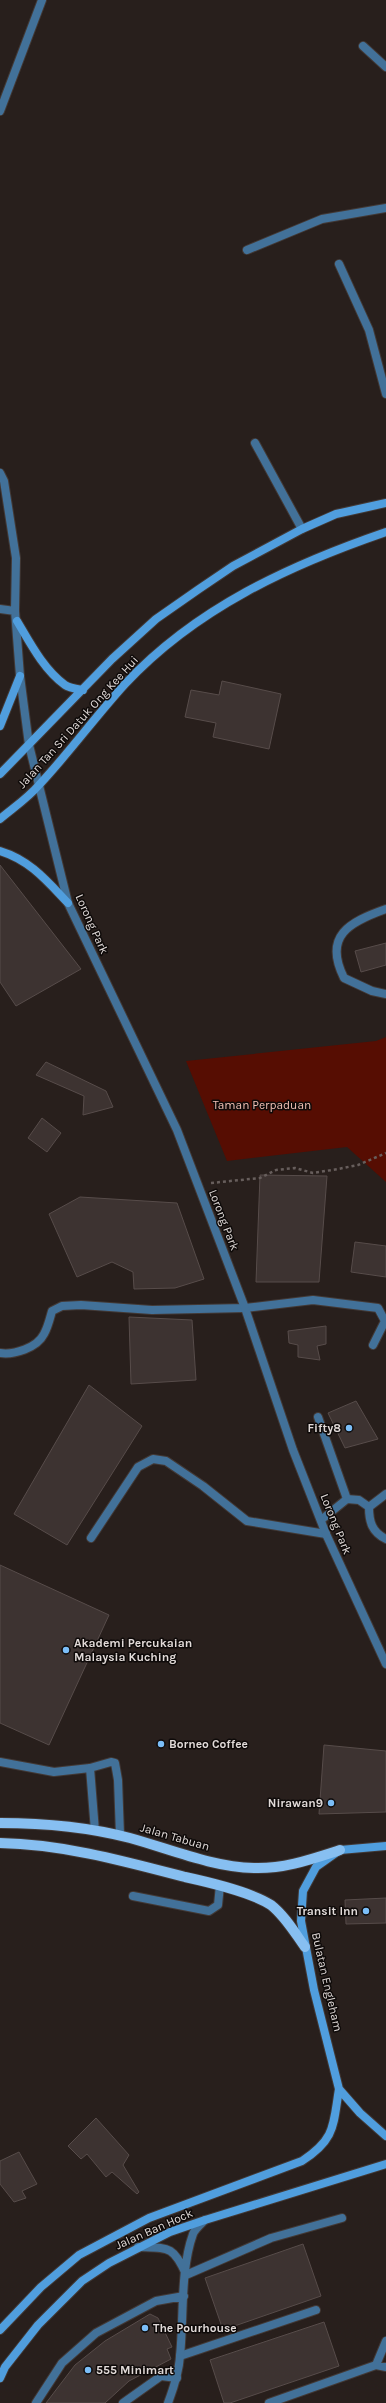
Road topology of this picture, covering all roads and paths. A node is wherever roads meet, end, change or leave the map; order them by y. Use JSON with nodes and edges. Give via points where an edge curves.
{"nodes":[{"id":1,"x":42,"y":0,"type":"edge"},
{"id":2,"x":363,"y":46,"type":"dead end"},
{"id":3,"x":386,"y":67,"type":"edge"},
{"id":4,"x":0,"y":111,"type":"edge"},
{"id":5,"x":386,"y":208,"type":"edge"},
{"id":6,"x":247,"y":250,"type":"dead end"},
{"id":7,"x":338,"y":264,"type":"dead end"},
{"id":8,"x":386,"y":394,"type":"edge"},
{"id":9,"x":255,"y":443,"type":"dead end"},
{"id":10,"x":0,"y":473,"type":"edge"},
{"id":11,"x":386,"y":500,"type":"edge"},
{"id":12,"x":386,"y":503,"type":"edge"},
{"id":13,"x":372,"y":506,"type":"junction"},
{"id":14,"x":302,"y":529,"type":"junction"},
{"id":15,"x":386,"y":532,"type":"edge"},
{"id":16,"x":0,"y":609,"type":"edge"},
{"id":17,"x":15,"y":611,"type":"junction"},
{"id":18,"x":17,"y":621,"type":"junction"},
{"id":19,"x":20,"y":676,"type":"junction"},
{"id":20,"x":83,"y":690,"type":"junction"},
{"id":21,"x":0,"y":726,"type":"edge"},
{"id":22,"x":29,"y":745,"type":"junction"},
{"id":23,"x":0,"y":774,"type":"edge"},
{"id":24,"x":38,"y":787,"type":"junction"},
{"id":25,"x":0,"y":819,"type":"edge"},
{"id":26,"x":0,"y":851,"type":"edge"},
{"id":27,"x":68,"y":903,"type":"junction"},
{"id":28,"x":386,"y":909,"type":"edge"},
{"id":29,"x":386,"y":994,"type":"edge"},
{"id":30,"x":386,"y":1153,"type":"edge"},
{"id":31,"x":197,"y":1184,"type":"junction"},
{"id":32,"x":245,"y":1308,"type":"junction"},
{"id":33,"x":373,"y":1345,"type":"dead end"},
{"id":34,"x":0,"y":1353,"type":"edge"},
{"id":35,"x":318,"y":1417,"type":"dead end"},
{"id":36,"x":386,"y":1494,"type":"edge"},
{"id":37,"x":347,"y":1499,"type":"junction"},
{"id":38,"x":369,"y":1507,"type":"junction"},
{"id":39,"x":321,"y":1520,"type":"junction"},
{"id":40,"x":326,"y":1534,"type":"junction"},
{"id":41,"x":91,"y":1538,"type":"dead end"},
{"id":42,"x":386,"y":1539,"type":"edge"},
{"id":43,"x":386,"y":1664,"type":"edge"},
{"id":44,"x":0,"y":1762,"type":"edge"},
{"id":45,"x":90,"y":1768,"type":"junction"},
{"id":46,"x":0,"y":1823,"type":"edge"},
{"id":47,"x":95,"y":1830,"type":"junction"},
{"id":48,"x":120,"y":1835,"type":"junction"},
{"id":49,"x":0,"y":1843,"type":"edge"},
{"id":50,"x":385,"y":1845,"type":"edge"},
{"id":51,"x":340,"y":1850,"type":"junction"},
{"id":52,"x":220,"y":1885,"type":"junction"},
{"id":53,"x":133,"y":1896,"type":"dead end"},
{"id":54,"x":305,"y":1947,"type":"junction"},
{"id":55,"x":339,"y":2088,"type":"junction"},
{"id":56,"x":386,"y":2136,"type":"edge"},
{"id":57,"x":386,"y":2164,"type":"edge"},
{"id":58,"x":342,"y":2218,"type":"dead end"},
{"id":59,"x":205,"y":2220,"type":"junction"},
{"id":60,"x":138,"y":2247,"type":"junction"},
{"id":61,"x":186,"y":2275,"type":"junction"},
{"id":62,"x":184,"y":2296,"type":"junction"},
{"id":63,"x":316,"y":2310,"type":"dead end"},
{"id":64,"x":0,"y":2330,"type":"edge"},
{"id":65,"x":386,"y":2341,"type":"edge"},
{"id":66,"x":180,"y":2356,"type":"junction"},
{"id":67,"x":376,"y":2365,"type":"junction"},
{"id":68,"x":386,"y":2367,"type":"edge"},
{"id":69,"x":0,"y":2378,"type":"edge"},
{"id":70,"x":177,"y":2378,"type":"junction"},
{"id":71,"x":36,"y":2403,"type":"edge"},
{"id":72,"x":123,"y":2403,"type":"edge"},
{"id":73,"x":168,"y":2403,"type":"edge"},
{"id":74,"x":269,"y":2403,"type":"edge"}],
"edges":[{"from":1,"to":4,"type":"street"},
{"from":2,"to":3,"type":"street"},
{"from":5,"to":6,"type":"street","via":[[322,219]]},
{"from":7,"to":8,"type":"street","via":[[369,330]]},
{"from":9,"to":14,"type":"street"},
{"from":10,"to":17,"type":"street","name":"Lorong Park","via":[[4,482],[16,558]]},
{"from":11,"to":13,"type":"main road"},
{"from":12,"to":13,"type":"main road","name":"Jalan Tan Sri Datuk Ong Kee Hui"},
{"from":13,"to":14,"type":"main road","name":"Jalan Tan Sri Datuk Ong Kee Hui","via":[[336,514]]},
{"from":14,"to":20,"type":"main road","name":"Jalan Tan Sri Datuk Ong Kee Hui","via":[[232,566],[156,619],[112,659]]},
{"from":15,"to":24,"type":"main road","name":"Jalan Tan Sri Datuk Ong Kee Hui","via":[[275,575],[205,618],[158,653],[126,684]]},
{"from":16,"to":17,"type":"street"},
{"from":17,"to":18,"type":"street","name":"Lorong Park"},
{"from":18,"to":19,"type":"street","name":"Lorong Park"},
{"from":18,"to":20,"type":"main road","via":[[55,676],[66,686]]},
{"from":19,"to":21,"type":"main road"},
{"from":19,"to":22,"type":"street","name":"Lorong Park"},
{"from":20,"to":22,"type":"main road","name":"Jalan Tan Sri Datuk Ong Kee Hui"},
{"from":22,"to":23,"type":"main road","name":"Jalan Tan Sri Datuk Ong Kee Hui"},
{"from":22,"to":24,"type":"street","name":"Lorong Park"},
{"from":24,"to":25,"type":"main road","name":"Jalan Tan Sri Datuk Ong Kee Hui"},
{"from":24,"to":27,"type":"street","name":"Lorong Park"},
{"from":26,"to":27,"type":"main road","via":[[14,855],[33,867]]},
{"from":27,"to":31,"type":"street","name":"Lorong Park","via":[[177,1130]]},
{"from":28,"to":29,"type":"street","via":[[362,918],[342,932],[336,944],[335,956],[344,978],[372,991]]},
{"from":30,"to":31,"type":"path","via":[[358,1165],[314,1173],[295,1168],[276,1170],[260,1178]]},
{"from":31,"to":32,"type":"street","name":"Lorong Park"},
{"from":32,"to":33,"type":"street","via":[[314,1300],[378,1308],[385,1321]]},
{"from":32,"to":34,"type":"street","via":[[152,1310],[62,1306],[52,1311],[44,1335],[31,1347],[6,1354]]},
{"from":32,"to":39,"type":"street","name":"Lorong Park","via":[[293,1450]]},
{"from":35,"to":37,"type":"street"},
{"from":36,"to":38,"type":"street"},
{"from":37,"to":38,"type":"street","via":[[359,1500]]},
{"from":37,"to":39,"type":"street"},
{"from":38,"to":42,"type":"street","via":[[372,1528]]},
{"from":39,"to":40,"type":"street","name":"Lorong Park"},
{"from":40,"to":41,"type":"street","via":[[247,1521],[166,1461],[153,1460],[138,1467]]},
{"from":40,"to":43,"type":"street","name":"Lorong Park"},
{"from":44,"to":45,"type":"street","via":[[54,1772]]},
{"from":45,"to":47,"type":"street"},
{"from":45,"to":48,"type":"street","via":[[114,1763],[118,1780]]},
{"from":46,"to":47,"type":"main road","name":"Jalan Tabuan"},
{"from":47,"to":48,"type":"main road","name":"Jalan Tabuan"},
{"from":48,"to":51,"type":"main road","name":"Jalan Tabuan","via":[[225,1865],[254,1868],[282,1867]]},
{"from":49,"to":52,"type":"main road","via":[[42,1846],[118,1860]]},
{"from":50,"to":51,"type":"main road","name":"Bulatan Engleham"},
{"from":51,"to":54,"type":"main road","name":"Bulatan Engleham","via":[[316,1867],[304,1891],[301,1921]]},
{"from":52,"to":53,"type":"street","via":[[218,1904],[209,1911]]},
{"from":52,"to":54,"type":"main road","via":[[270,1905],[290,1925]]},
{"from":54,"to":55,"type":"main road","name":"Bulatan Engleham"},
{"from":55,"to":56,"type":"main road","name":"Bulatan Engleham","via":[[360,2113]]},
{"from":55,"to":64,"type":"main road","name":"Jalan Ban Hock","via":[[331,2134],[319,2150],[302,2161],[149,2218],[79,2255],[41,2287]]},
{"from":57,"to":59,"type":"main road","name":"Jalan Ban Hock"},
{"from":58,"to":61,"type":"street","via":[[271,2238]]},
{"from":59,"to":60,"type":"main road","name":"Jalan Ban Hock"},
{"from":59,"to":61,"type":"street","via":[[194,2232]]},
{"from":60,"to":61,"type":"street","via":[[170,2250],[178,2257]]},
{"from":60,"to":69,"type":"main road","name":"Jalan Ban Hock","via":[[82,2281],[38,2325],[5,2367]]},
{"from":61,"to":62,"type":"street"},
{"from":62,"to":66,"type":"street"},
{"from":62,"to":71,"type":"street","via":[[156,2301],[96,2333],[62,2363]]},
{"from":63,"to":66,"type":"street"},
{"from":65,"to":67,"type":"street"},
{"from":66,"to":70,"type":"street"},
{"from":67,"to":68,"type":"street"},
{"from":67,"to":74,"type":"street"},
{"from":70,"to":72,"type":"street","via":[[161,2376]]},
{"from":70,"to":73,"type":"street"}]}
